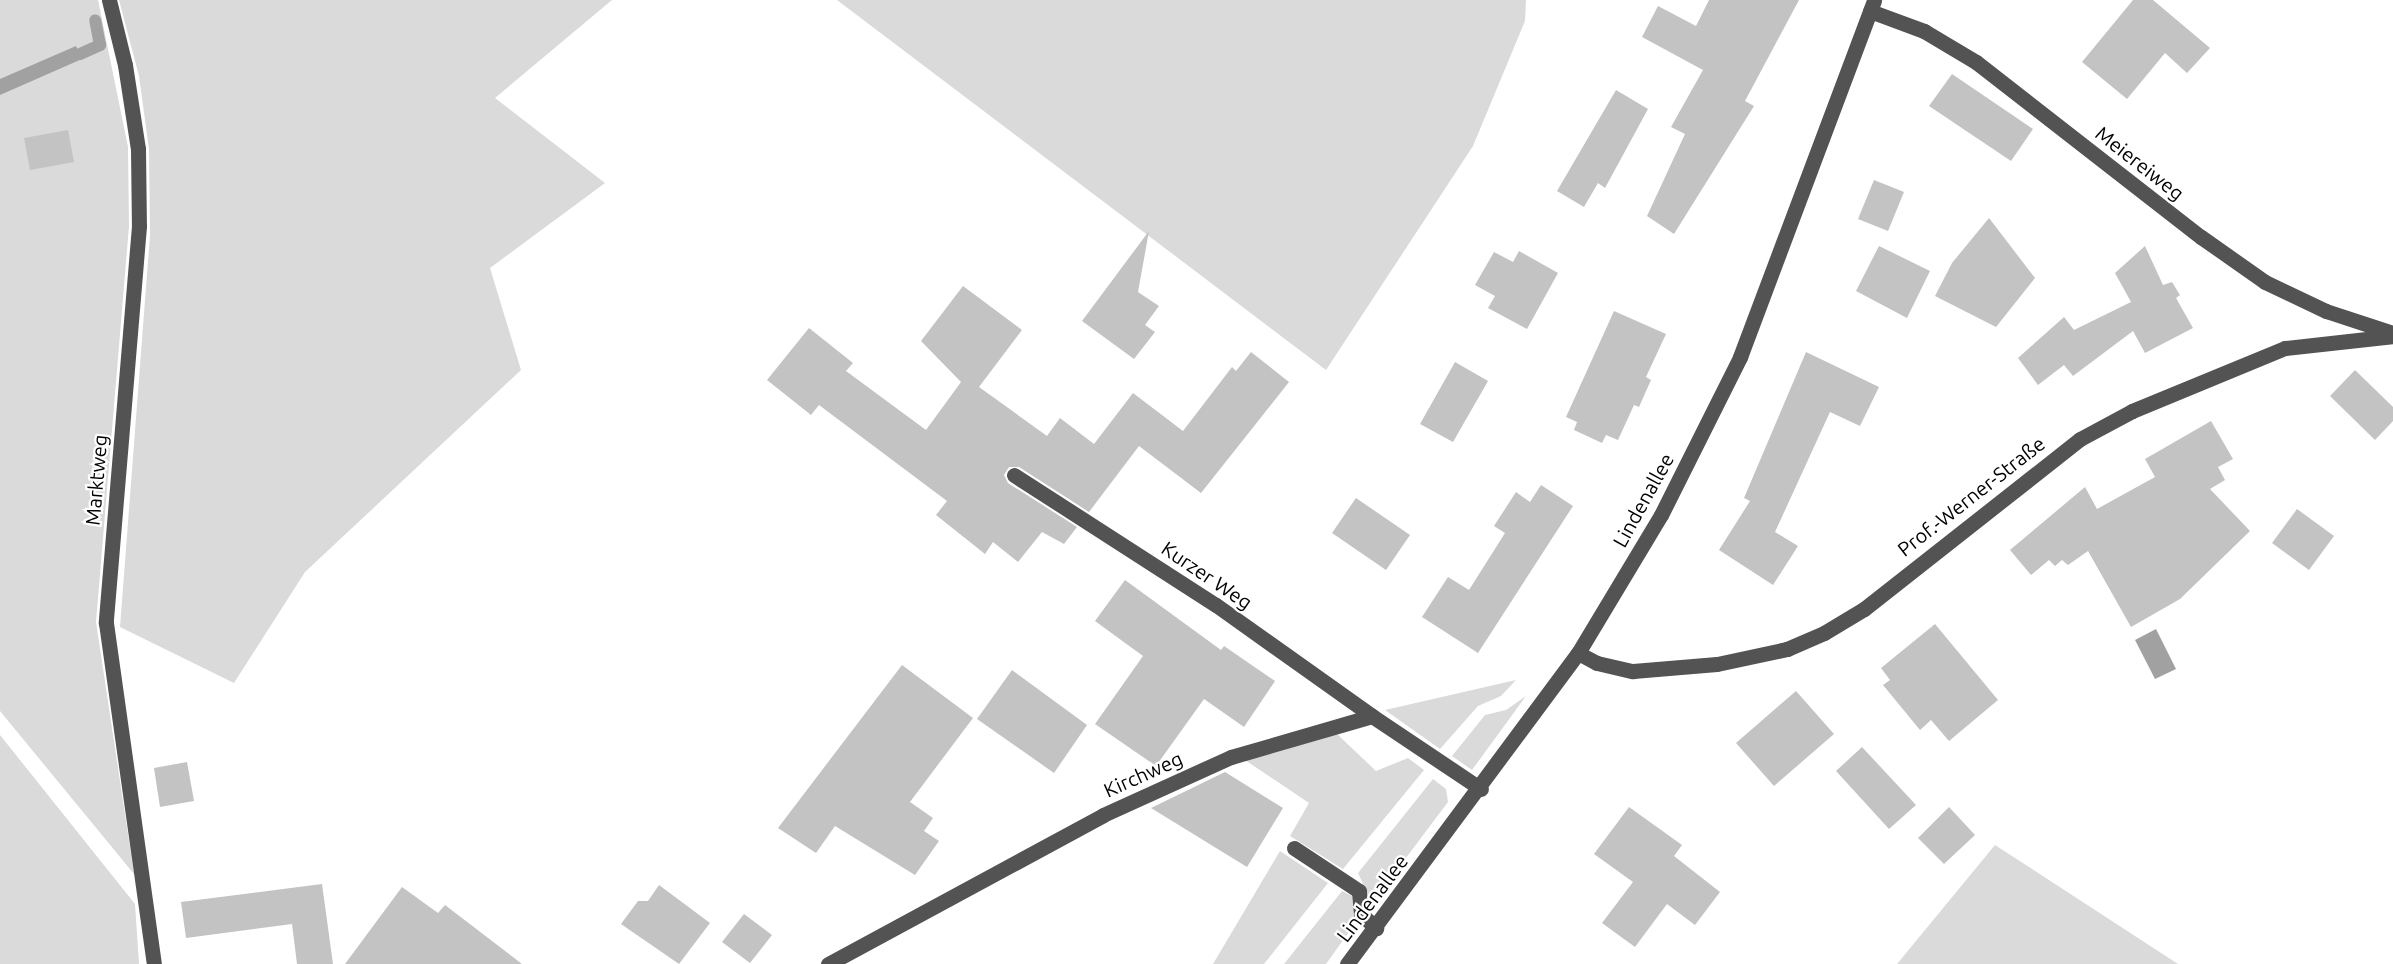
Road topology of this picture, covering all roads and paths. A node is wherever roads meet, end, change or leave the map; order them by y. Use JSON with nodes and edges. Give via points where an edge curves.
{"nodes":[{"id":1,"x":109,"y":0,"type":"edge"},
{"id":2,"x":1872,"y":6,"type":"edge"},
{"id":3,"x":2393,"y":334,"type":"edge"},
{"id":4,"x":1014,"y":475,"type":"dead end"},
{"id":5,"x":1578,"y":653,"type":"junction"},
{"id":6,"x":1372,"y":716,"type":"junction"},
{"id":7,"x":1481,"y":789,"type":"junction"},
{"id":8,"x":1294,"y":848,"type":"dead end"},
{"id":9,"x":1376,"y":928,"type":"junction"},
{"id":10,"x":154,"y":964,"type":"edge"},
{"id":11,"x":828,"y":964,"type":"edge"},
{"id":12,"x":1347,"y":964,"type":"edge"}],
"edges":[{"from":1,"to":10,"type":"street","name":"Marktweg","via":[[125,65],[138,149],[139,226],[105,623]]},
{"from":2,"to":3,"type":"street","name":"Meiereiweg","via":[[1977,62],[2201,237],[2265,282],[2325,311]]},
{"from":2,"to":5,"type":"street","name":"Lindenallee","via":[[1740,357],[1661,515]]},
{"from":3,"to":5,"type":"street","name":"Prof.-Werner-Straße","via":[[2285,348],[2132,411],[2062,452],[1864,609],[1787,649],[1717,664],[1633,670],[1597,663]]},
{"from":4,"to":6,"type":"street","name":"Kurzer Weg","via":[[1216,605]]},
{"from":5,"to":7,"type":"street","name":"Lindenallee"},
{"from":6,"to":7,"type":"street"},
{"from":6,"to":11,"type":"street","name":"Kirchweg","via":[[1231,757],[1124,805]]},
{"from":7,"to":9,"type":"street","name":"Lindenallee"},
{"from":8,"to":9,"type":"street","via":[[1359,891],[1361,914]]},
{"from":9,"to":12,"type":"street","name":"Lindenallee"}]}
